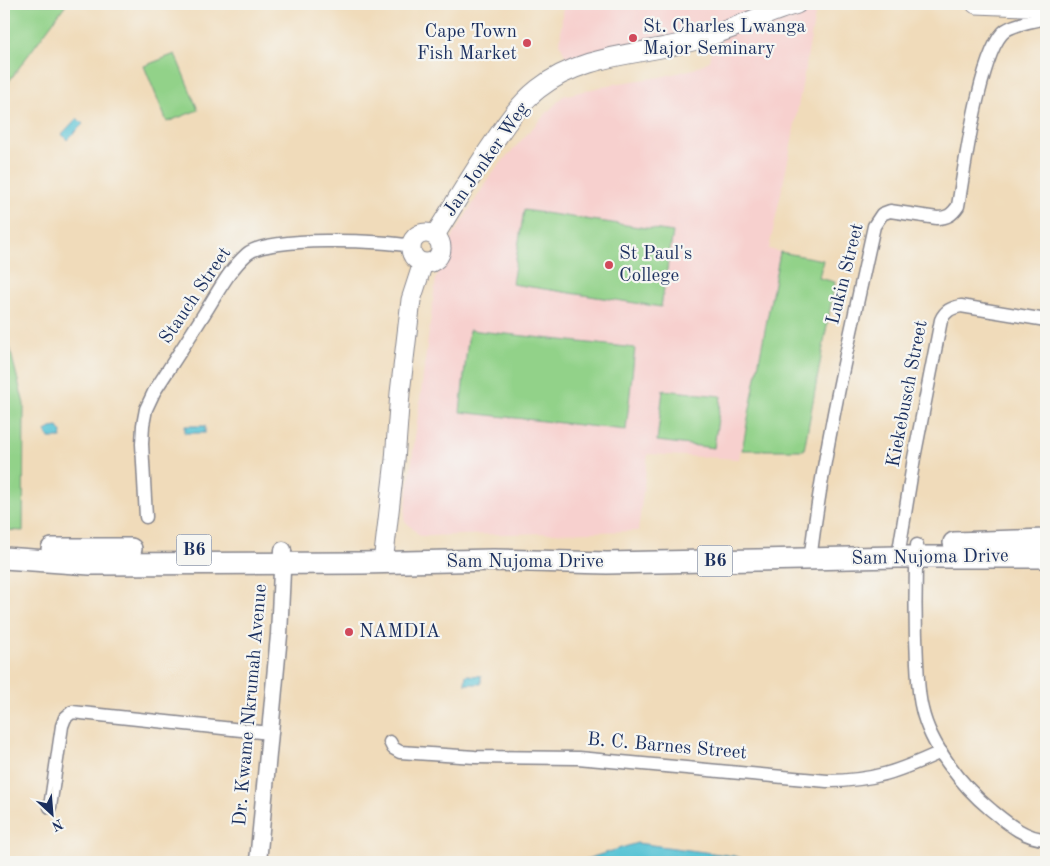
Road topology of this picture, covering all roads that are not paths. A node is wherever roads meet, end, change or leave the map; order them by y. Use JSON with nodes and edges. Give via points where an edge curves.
{"nodes":[{"id":1,"x":797,"y":4,"type":"edge"},
{"id":2,"x":976,"y":4,"type":"edge"},
{"id":3,"x":1046,"y":7,"type":"edge"},
{"id":4,"x":1046,"y":18,"type":"edge"},
{"id":5,"x":435,"y":235,"type":"junction"},
{"id":6,"x":411,"y":246,"type":"junction"},
{"id":7,"x":423,"y":263,"type":"junction"},
{"id":8,"x":1046,"y":320,"type":"edge"},
{"id":9,"x":146,"y":517,"type":"dead end"},
{"id":10,"x":1046,"y":540,"type":"edge"},
{"id":11,"x":4,"y":547,"type":"edge"},
{"id":12,"x":908,"y":551,"type":"junction"},
{"id":13,"x":811,"y":553,"type":"junction"},
{"id":14,"x":282,"y":557,"type":"junction"},
{"id":15,"x":384,"y":557,"type":"junction"},
{"id":16,"x":1046,"y":557,"type":"edge"},
{"id":17,"x":4,"y":558,"type":"edge"},
{"id":18,"x":270,"y":733,"type":"junction"},
{"id":19,"x":390,"y":742,"type":"dead end"},
{"id":20,"x":941,"y":752,"type":"junction"},
{"id":21,"x":50,"y":807,"type":"dead end"},
{"id":22,"x":1046,"y":839,"type":"edge"},
{"id":23,"x":258,"y":862,"type":"edge"}],
"edges":[{"from":1,"to":5,"type":"main road","name":"Jan Jonker Weg","via":[[697,40],[598,60],[539,89],[498,136]]},
{"from":2,"to":3,"type":"main road"},
{"from":4,"to":13,"type":"street","name":"Lukin Street","via":[[1005,31],[992,49],[978,100],[958,206],[952,214],[936,218],[890,211],[882,214],[874,226],[834,412]]},
{"from":5,"to":6,"type":"main road","name":"Jan Jonker Weg","via":[[420,234]]},
{"from":5,"to":7,"type":"main road","name":"Jan Jonker Weg","via":[[441,244],[441,254],[434,261]]},
{"from":6,"to":7,"type":"main road","via":[[415,259]]},
{"from":6,"to":9,"type":"street","name":"Stauch Street","via":[[391,242],[315,242],[264,246],[248,252],[229,274],[146,409],[142,444]]},
{"from":7,"to":15,"type":"main road","via":[[411,300]]},
{"from":8,"to":12,"type":"street","name":"Kiekebusch Street","via":[[961,306],[943,314],[914,458]]},
{"from":10,"to":12,"type":"highway","name":"Sam Nujoma Drive","number":"B6"},
{"from":11,"to":14,"type":"highway","name":"Sam Nujoma Drive","number":"B6"},
{"from":12,"to":13,"type":"highway","name":"Sam Nujoma Drive","number":"B6"},
{"from":12,"to":16,"type":"highway","name":"Sam Nujoma Drive","number":"B6"},
{"from":12,"to":20,"type":"street","via":[[916,617],[921,709]]},
{"from":13,"to":15,"type":"highway","name":"Sam Nujoma Drive","number":"B6","via":[[607,562]]},
{"from":14,"to":15,"type":"highway","name":"Sam Nujoma Drive","number":"B6"},
{"from":14,"to":17,"type":"highway","name":"Sam Nujoma Drive","number":"B6","via":[[90,564]]},
{"from":14,"to":18,"type":"street","name":"Dr. Kwame Nkrumah Avenue"},
{"from":18,"to":21,"type":"street","via":[[72,712],[62,726]]},
{"from":18,"to":23,"type":"street","name":"Dr. Kwame Nkrumah Avenue"},
{"from":19,"to":20,"type":"street","name":"B. C. Barnes Street","via":[[392,748],[400,752],[474,757],[578,758],[827,781],[878,777]]},
{"from":20,"to":22,"type":"street","via":[[957,774],[1007,824]]}]}
